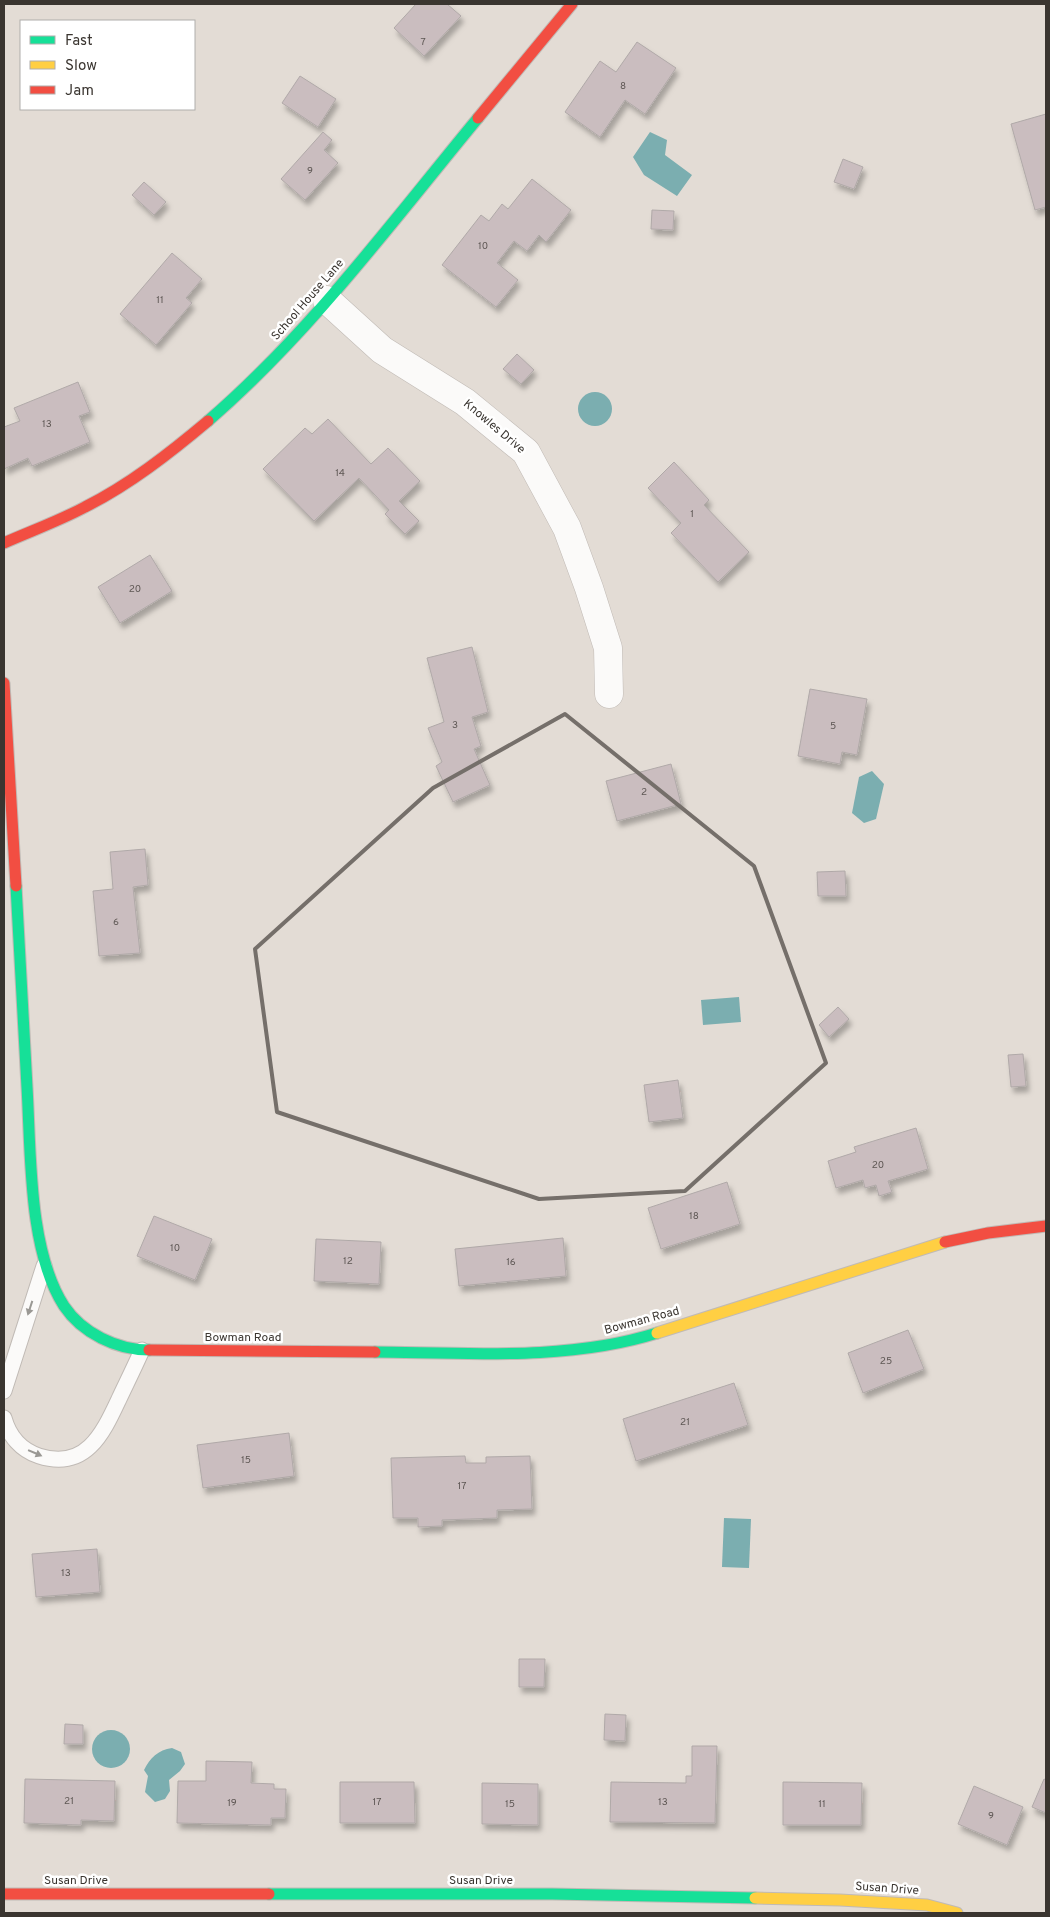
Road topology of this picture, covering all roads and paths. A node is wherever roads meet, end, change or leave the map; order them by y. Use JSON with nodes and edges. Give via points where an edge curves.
{"nodes":[{"id":1,"x":572,"y":4,"type":"edge"},
{"id":2,"x":328,"y":300,"type":"junction"},
{"id":3,"x":4,"y":543,"type":"edge"},
{"id":4,"x":4,"y":683,"type":"edge"},
{"id":5,"x":609,"y":694,"type":"dead end"},
{"id":6,"x":1046,"y":1226,"type":"edge"},
{"id":7,"x":45,"y":1262,"type":"junction"},
{"id":8,"x":142,"y":1350,"type":"junction"},
{"id":9,"x":4,"y":1391,"type":"edge"},
{"id":10,"x":4,"y":1418,"type":"edge"},
{"id":11,"x":4,"y":1894,"type":"edge"},
{"id":12,"x":957,"y":1913,"type":"edge"}],
"edges":[{"from":1,"to":2,"type":"street","name":"School House Lane"},
{"from":2,"to":3,"type":"street","name":"School House Lane","via":[[247,386],[162,458],[85,507]]},
{"from":2,"to":5,"type":"street","name":"Knowles Drive","via":[[382,350],[465,402],[526,452],[567,528],[589,588],[608,648]]},
{"from":4,"to":7,"type":"street","name":"Bowman Road","via":[[32,1187]]},
{"from":6,"to":8,"type":"street","name":"Bowman Road","via":[[943,1242],[638,1338],[603,1346],[524,1354]]},
{"from":7,"to":8,"type":"street","name":"Bowman Road","via":[[59,1297],[77,1322],[120,1346]]},
{"from":7,"to":9,"type":"lane","one_way":true},
{"from":10,"to":8,"type":"lane","one_way":true,"via":[[15,1440],[30,1452],[49,1458],[77,1454],[94,1444],[105,1429]]},
{"from":11,"to":12,"type":"street","name":"Susan Drive","via":[[552,1894],[830,1899],[927,1905]]}]}
